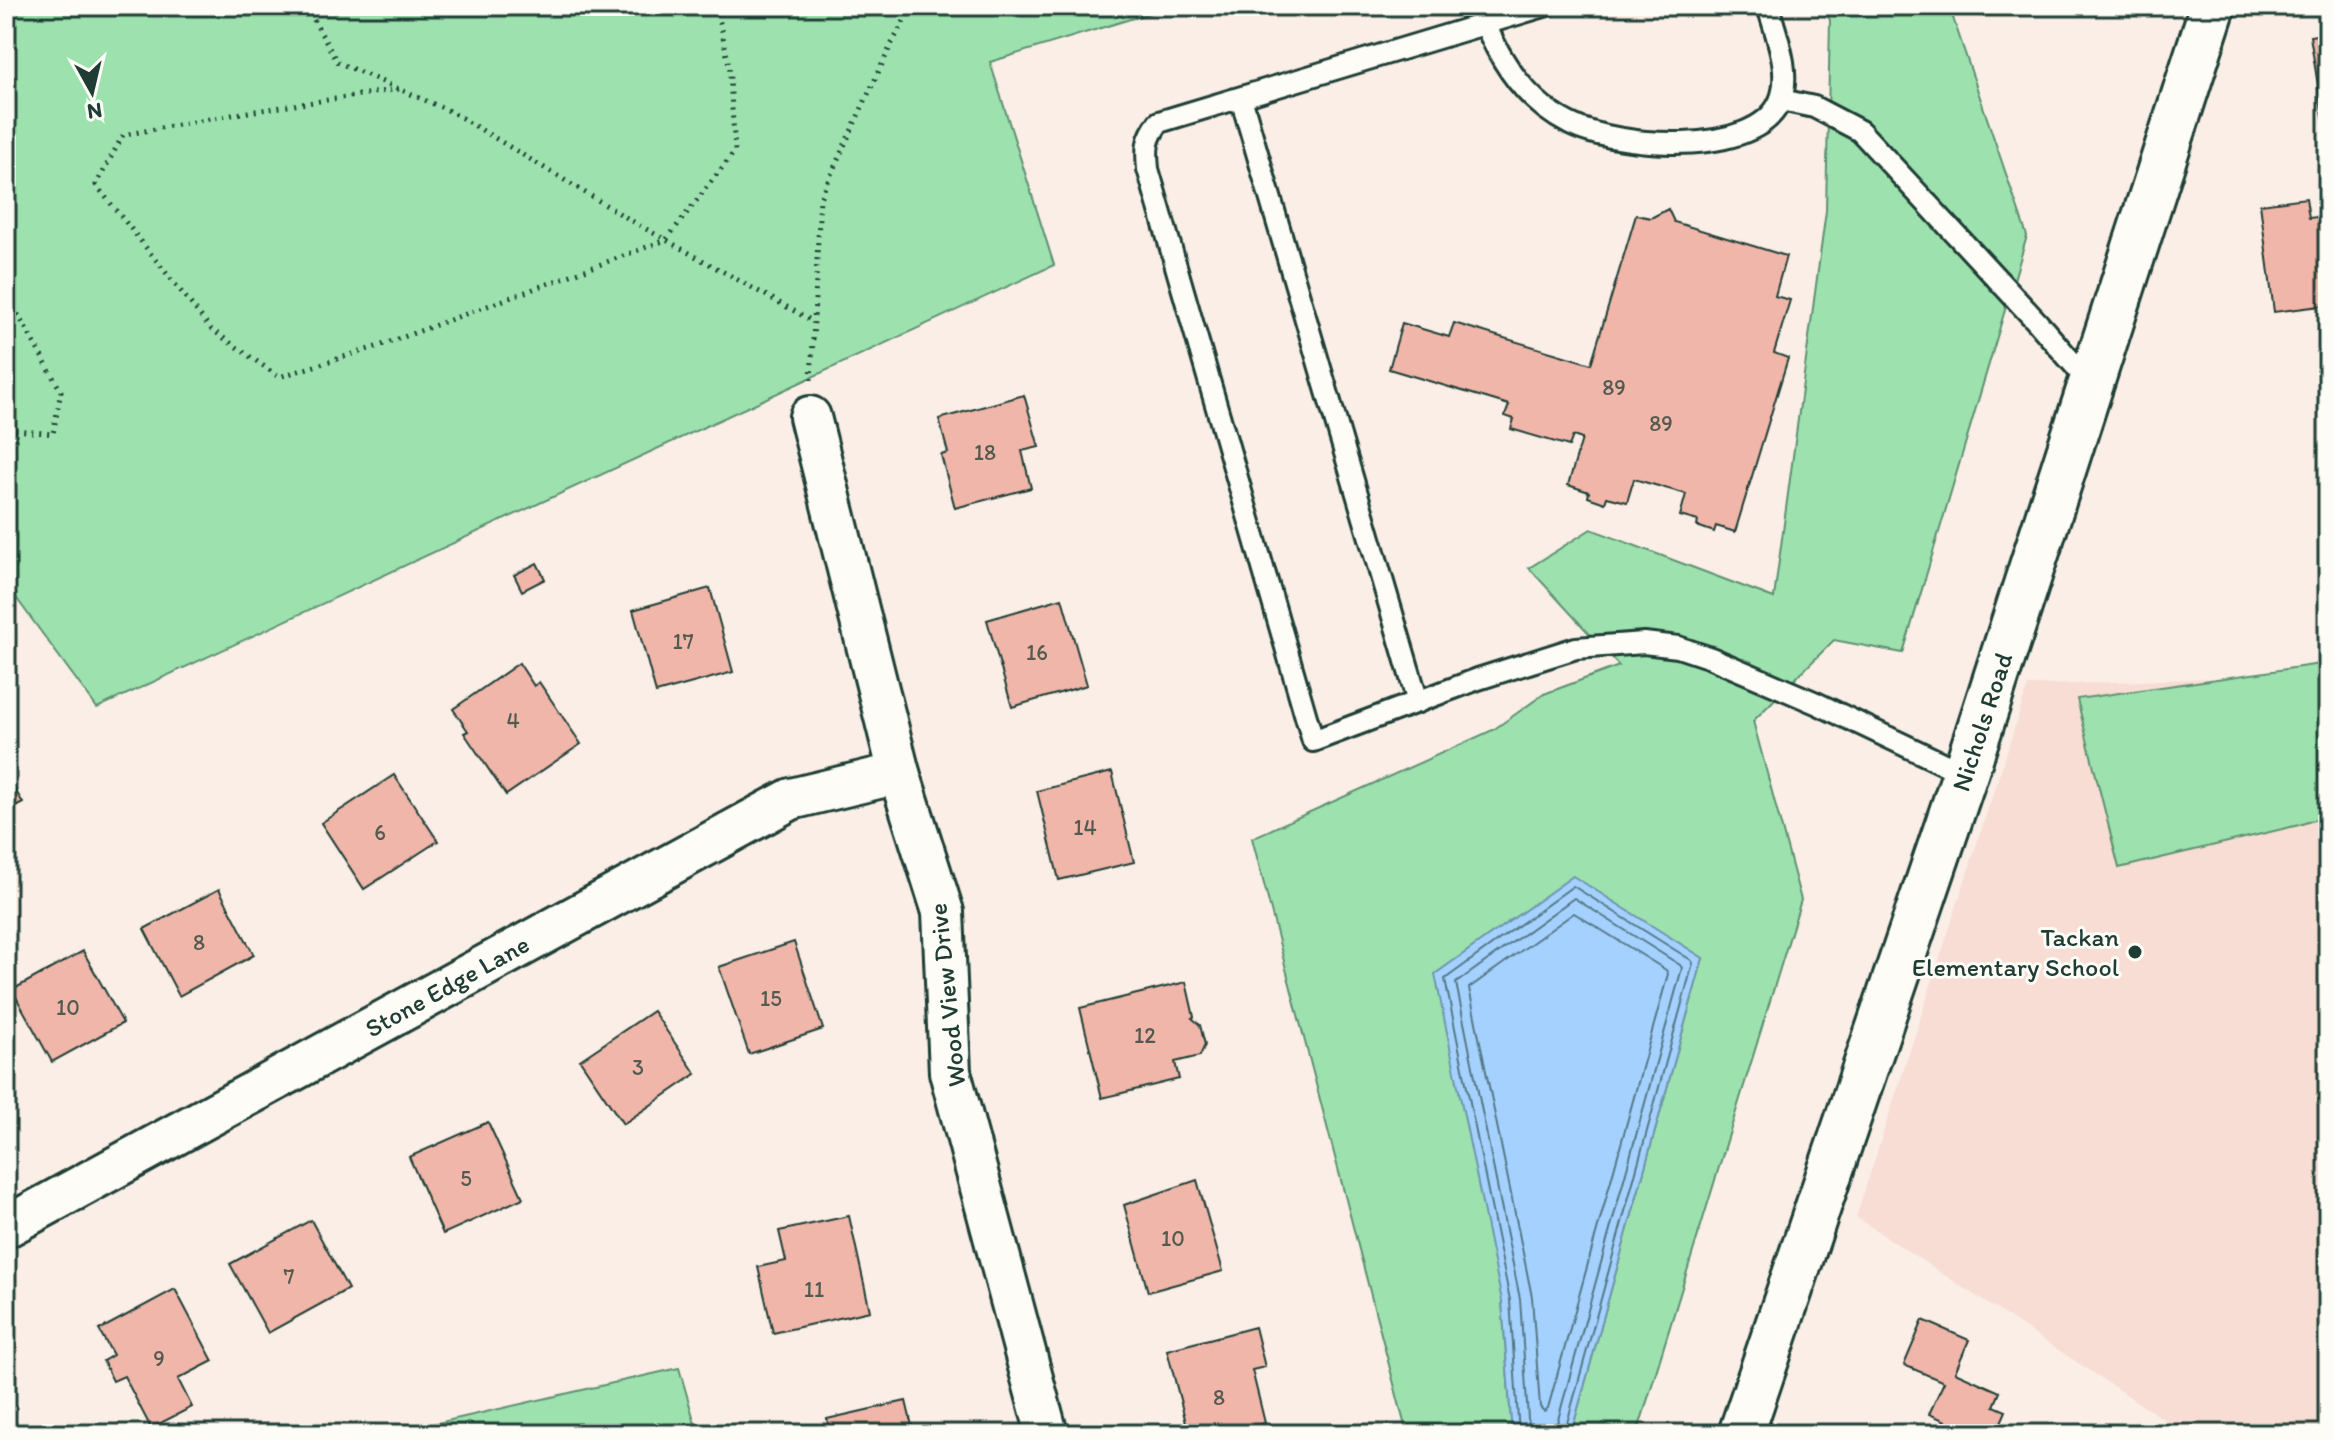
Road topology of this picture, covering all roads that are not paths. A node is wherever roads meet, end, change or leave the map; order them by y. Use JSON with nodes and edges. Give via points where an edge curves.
{"nodes":[{"id":1,"x":1544,"y":6,"type":"edge"},
{"id":2,"x":1768,"y":6,"type":"edge"},
{"id":3,"x":2213,"y":6,"type":"edge"},
{"id":4,"x":1485,"y":23,"type":"junction"},
{"id":5,"x":1241,"y":98,"type":"junction"},
{"id":6,"x":1781,"y":100,"type":"junction"},
{"id":7,"x":2091,"y":385,"type":"junction"},
{"id":8,"x":810,"y":417,"type":"road end"},
{"id":9,"x":1418,"y":702,"type":"junction"},
{"id":10,"x":899,"y":773,"type":"junction"},
{"id":11,"x":1965,"y":774,"type":"junction"},
{"id":12,"x":6,"y":1227,"type":"edge"},
{"id":13,"x":1047,"y":1434,"type":"edge"},
{"id":14,"x":1741,"y":1434,"type":"edge"}],
"edges":[{"from":1,"to":4,"type":"lane"},
{"from":2,"to":6,"type":"lane","via":[[1785,78]]},
{"from":3,"to":7,"type":"street","name":"Nichols Road"},
{"from":4,"to":5,"type":"lane"},
{"from":4,"to":6,"type":"lane","via":[[1519,84],[1570,124],[1604,136],[1645,143],[1713,140],[1768,119]]},
{"from":5,"to":9,"type":"lane"},
{"from":5,"to":9,"type":"lane","via":[[1159,122],[1146,148],[1148,169],[1313,741]]},
{"from":6,"to":7,"type":"lane","via":[[1814,107],[1860,131]]},
{"from":7,"to":11,"type":"street","name":"Nichols Road"},
{"from":8,"to":10,"type":"street","name":"Wood View Drive"},
{"from":9,"to":11,"type":"lane","via":[[1576,648],[1644,643],[1678,647],[1816,703]]},
{"from":10,"to":12,"type":"street","name":"Stone Edge Lane","via":[[791,799]]},
{"from":10,"to":13,"type":"street","name":"Wood View Drive","via":[[943,912],[950,1072]]},
{"from":11,"to":14,"type":"street","name":"Nichols Road"}]}
